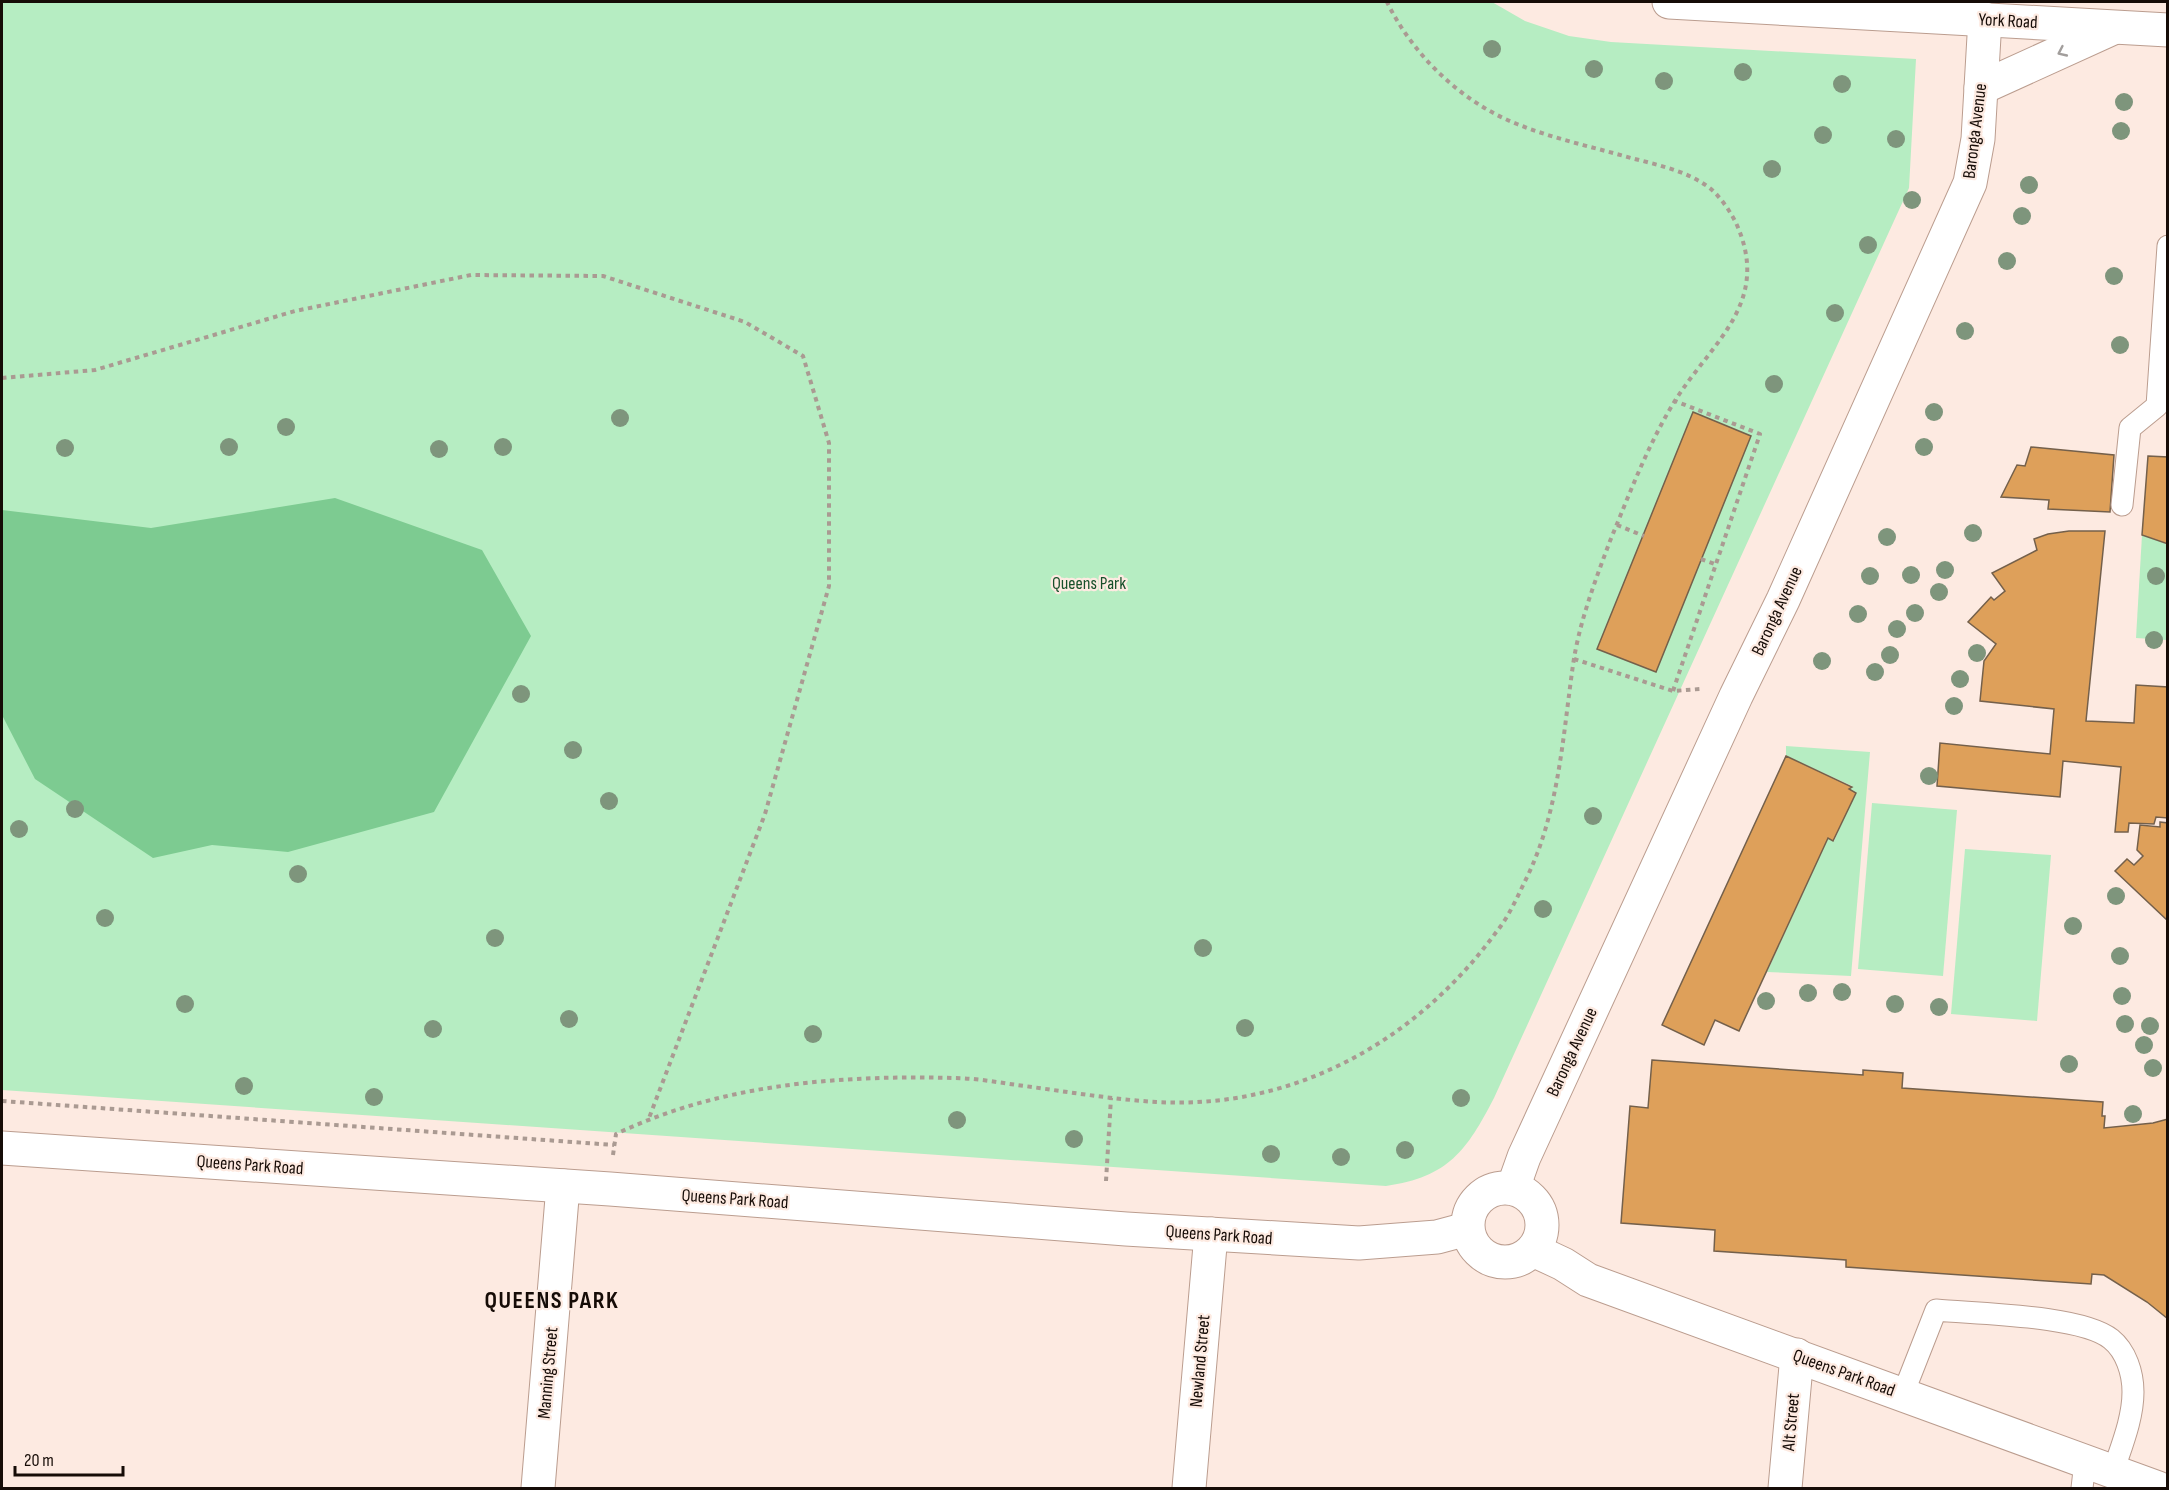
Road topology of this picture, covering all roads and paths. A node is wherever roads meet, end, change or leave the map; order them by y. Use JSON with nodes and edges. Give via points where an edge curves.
{"nodes":[{"id":1,"x":1387,"y":2,"type":"edge"},
{"id":2,"x":1669,"y":2,"type":"edge"},
{"id":3,"x":1985,"y":19,"type":"junction"},
{"id":4,"x":2114,"y":27,"type":"junction"},
{"id":5,"x":2168,"y":30,"type":"edge"},
{"id":6,"x":1981,"y":88,"type":"junction"},
{"id":7,"x":2168,"y":246,"type":"edge"},
{"id":8,"x":2,"y":378,"type":"edge"},
{"id":9,"x":1675,"y":401,"type":"junction"},
{"id":10,"x":2122,"y":505,"type":"dead end"},
{"id":11,"x":1617,"y":525,"type":"junction"},
{"id":12,"x":1644,"y":536,"type":"dead end"},
{"id":13,"x":1701,"y":559,"type":"dead end"},
{"id":14,"x":1715,"y":564,"type":"junction"},
{"id":15,"x":1574,"y":659,"type":"junction"},
{"id":16,"x":1706,"y":688,"type":"dead end"},
{"id":17,"x":1673,"y":691,"type":"junction"},
{"id":18,"x":1112,"y":1098,"type":"junction"},
{"id":19,"x":2,"y":1101,"type":"edge"},
{"id":20,"x":648,"y":1119,"type":"junction"},
{"id":21,"x":2,"y":1148,"type":"edge"},
{"id":22,"x":1106,"y":1181,"type":"dead end"},
{"id":23,"x":563,"y":1186,"type":"junction"},
{"id":24,"x":1513,"y":1188,"type":"junction"},
{"id":25,"x":1467,"y":1229,"type":"junction"},
{"id":26,"x":1211,"y":1234,"type":"junction"},
{"id":27,"x":1533,"y":1250,"type":"junction"},
{"id":28,"x":1797,"y":1355,"type":"junction"},
{"id":29,"x":1903,"y":1394,"type":"junction"},
{"id":30,"x":2093,"y":1474,"type":"edge"},
{"id":31,"x":538,"y":1488,"type":"edge"},
{"id":32,"x":1189,"y":1488,"type":"edge"},
{"id":33,"x":1785,"y":1488,"type":"edge"},
{"id":34,"x":2158,"y":1488,"type":"edge"}],
"edges":[{"from":1,"to":9,"type":"path","via":[[1408,38],[1432,66],[1460,92],[1499,116],[1520,126],[1687,175],[1724,203],[1743,244],[1749,272],[1744,296],[1715,348]]},
{"from":2,"to":3,"type":"street","name":"York Road"},
{"from":3,"to":4,"type":"street","name":"York Road"},
{"from":3,"to":6,"type":"street","name":"Baronga Avenue"},
{"from":4,"to":5,"type":"street","name":"York Road"},
{"from":4,"to":6,"type":"street","one_way":true},
{"from":6,"to":24,"type":"street","name":"Baronga Avenue","via":[[1970,183]]},
{"from":7,"to":10,"type":"lane","via":[[2157,406],[2130,428]]},
{"from":8,"to":20,"type":"path","via":[[95,370],[295,311],[471,275],[603,276],[745,322],[803,356],[829,443],[829,586],[765,814]]},
{"from":9,"to":11,"type":"path","via":[[1643,461]]},
{"from":9,"to":14,"type":"path","via":[[1760,434]]},
{"from":11,"to":12,"type":"path"},
{"from":11,"to":15,"type":"path","via":[[1594,584]]},
{"from":13,"to":14,"type":"path"},
{"from":14,"to":17,"type":"path"},
{"from":15,"to":17,"type":"path"},
{"from":15,"to":18,"type":"path","via":[[1556,785],[1531,868],[1500,927],[1454,984],[1388,1040],[1302,1082],[1214,1101]]},
{"from":16,"to":17,"type":"path"},
{"from":18,"to":20,"type":"path","via":[[959,1078],[851,1079],[794,1083],[717,1098]]},
{"from":18,"to":22,"type":"path"},
{"from":19,"to":20,"type":"path","via":[[614,1145],[616,1134]]},
{"from":21,"to":23,"type":"street","name":"Queens Park Road"},
{"from":23,"to":26,"type":"street","name":"Queens Park Road"},
{"from":23,"to":31,"type":"street","name":"Manning Street"},
{"from":24,"to":25,"type":"street","via":[[1489,1190],[1479,1197],[1467,1217]]},
{"from":24,"to":27,"type":"street","via":[[1534,1201],[1541,1213],[1540,1239]]},
{"from":25,"to":26,"type":"street","name":"Queens Park Road","via":[[1437,1237],[1359,1243]]},
{"from":25,"to":27,"type":"street","via":[[1470,1241],[1488,1259],[1512,1262]]},
{"from":26,"to":32,"type":"street","name":"Newland Street"},
{"from":27,"to":28,"type":"street","name":"Queens Park Road","via":[[1588,1280]]},
{"from":28,"to":29,"type":"street","name":"Queens Park Road"},
{"from":28,"to":33,"type":"street","name":"Alt Street"},
{"from":29,"to":30,"type":"street","name":"Queens Park Road"},
{"from":29,"to":30,"type":"lane","via":[[1936,1310],[2056,1321],[2098,1331],[2121,1350],[2132,1377],[2133,1406]]},
{"from":30,"to":34,"type":"street","name":"Queens Park Road"}]}
